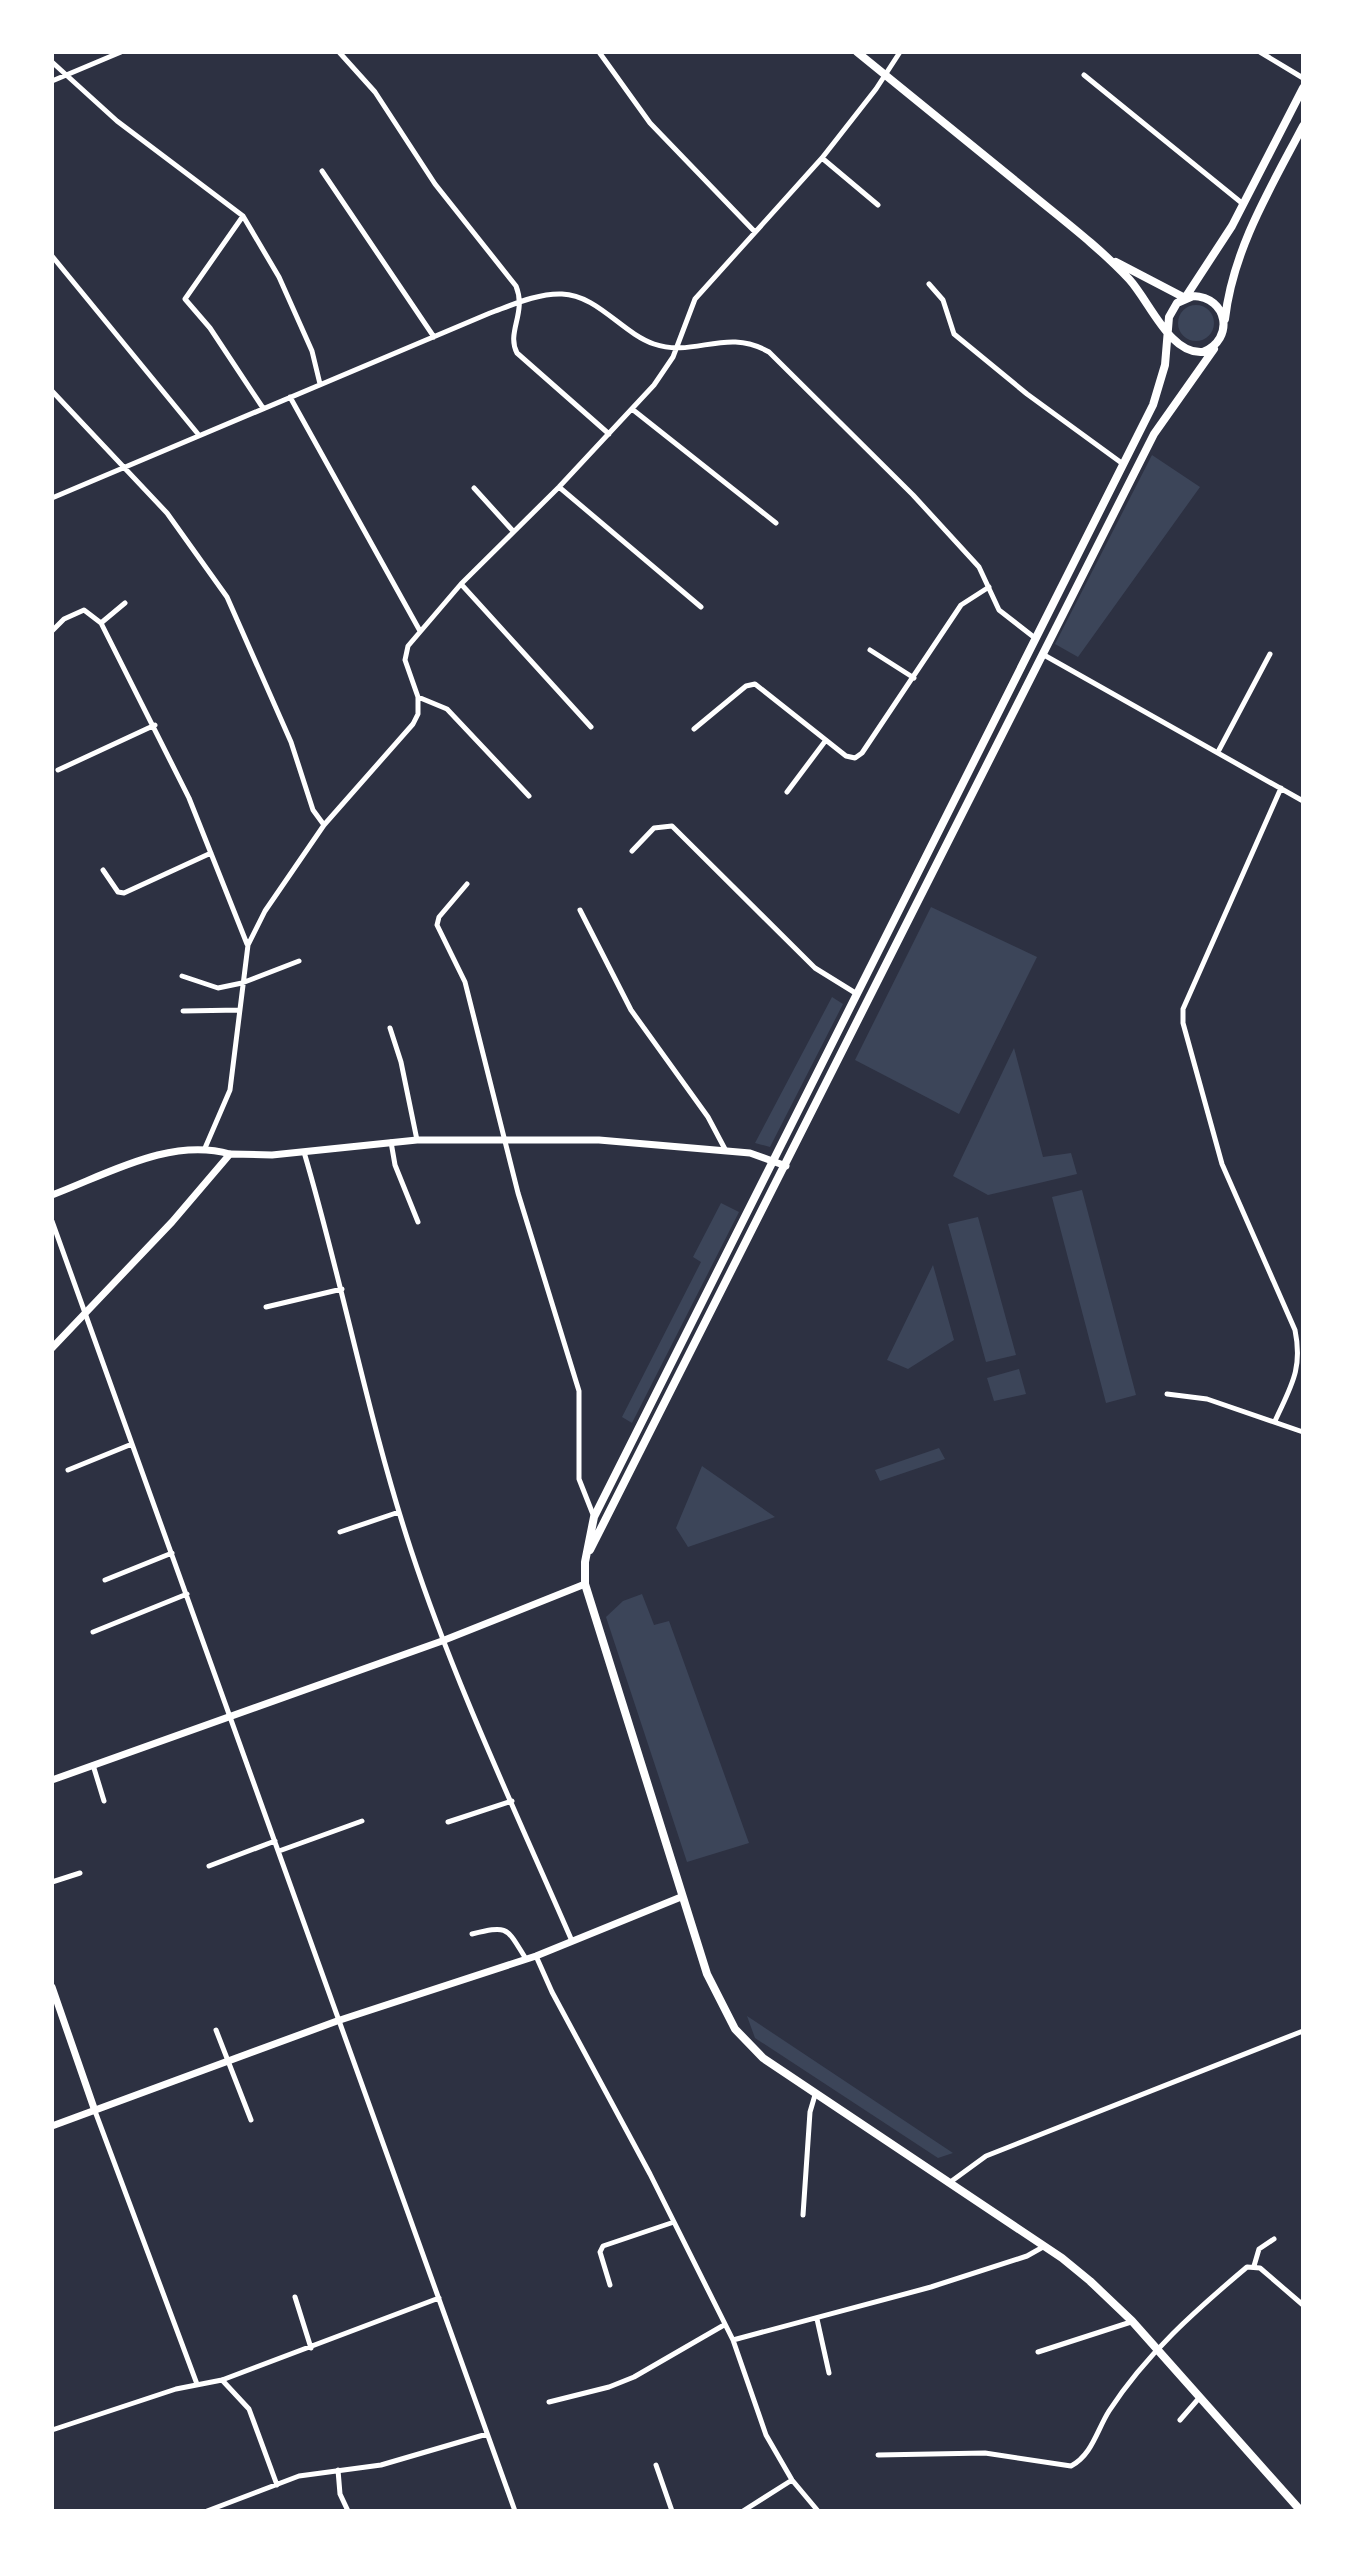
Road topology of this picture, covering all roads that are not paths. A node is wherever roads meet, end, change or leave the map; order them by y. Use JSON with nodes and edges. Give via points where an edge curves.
{"nodes":[{"id":1,"x":121,"y":52,"type":"edge"},
{"id":2,"x":339,"y":52,"type":"edge"},
{"id":3,"x":599,"y":52,"type":"edge"},
{"id":4,"x":857,"y":52,"type":"edge"},
{"id":5,"x":900,"y":52,"type":"edge"},
{"id":6,"x":1260,"y":52,"type":"edge"},
{"id":7,"x":52,"y":62,"type":"edge"},
{"id":8,"x":64,"y":75,"type":"junction"},
{"id":9,"x":885,"y":75,"type":"junction"},
{"id":10,"x":1084,"y":75,"type":"dead end"},
{"id":11,"x":1303,"y":78,"type":"edge"},
{"id":12,"x":52,"y":81,"type":"edge"},
{"id":13,"x":1303,"y":88,"type":"edge"},
{"id":14,"x":1303,"y":126,"type":"edge"},
{"id":15,"x":822,"y":158,"type":"junction"},
{"id":16,"x":322,"y":171,"type":"dead end"},
{"id":17,"x":878,"y":205,"type":"dead end"},
{"id":18,"x":1244,"y":205,"type":"junction"},
{"id":19,"x":243,"y":216,"type":"junction"},
{"id":20,"x":755,"y":232,"type":"junction"},
{"id":21,"x":1104,"y":254,"type":"junction"},
{"id":22,"x":52,"y":256,"type":"edge"},
{"id":23,"x":929,"y":284,"type":"dead end"},
{"id":24,"x":1185,"y":298,"type":"junction"},
{"id":25,"x":522,"y":302,"type":"junction"},
{"id":26,"x":1225,"y":328,"type":"junction"},
{"id":27,"x":1169,"y":333,"type":"junction"},
{"id":28,"x":434,"y":337,"type":"junction"},
{"id":29,"x":1217,"y":343,"type":"junction"},
{"id":30,"x":677,"y":348,"type":"junction"},
{"id":31,"x":320,"y":384,"type":"junction"},
{"id":32,"x":52,"y":391,"type":"edge"},
{"id":33,"x":290,"y":397,"type":"junction"},
{"id":34,"x":263,"y":408,"type":"junction"},
{"id":35,"x":632,"y":409,"type":"junction"},
{"id":36,"x":198,"y":434,"type":"junction"},
{"id":37,"x":609,"y":434,"type":"junction"},
{"id":38,"x":1123,"y":464,"type":"junction"},
{"id":39,"x":122,"y":468,"type":"junction"},
{"id":40,"x":559,"y":487,"type":"junction"},
{"id":41,"x":474,"y":488,"type":"dead end"},
{"id":42,"x":52,"y":498,"type":"edge"},
{"id":43,"x":776,"y":523,"type":"dead end"},
{"id":44,"x":513,"y":531,"type":"junction"},
{"id":45,"x":461,"y":584,"type":"junction"},
{"id":46,"x":989,"y":587,"type":"junction"},
{"id":47,"x":125,"y":603,"type":"dead end"},
{"id":48,"x":701,"y":607,"type":"dead end"},
{"id":49,"x":101,"y":623,"type":"junction"},
{"id":50,"x":52,"y":631,"type":"edge"},
{"id":51,"x":420,"y":631,"type":"junction"},
{"id":52,"x":1036,"y":638,"type":"junction"},
{"id":53,"x":870,"y":650,"type":"dead end"},
{"id":54,"x":1270,"y":654,"type":"dead end"},
{"id":55,"x":1044,"y":655,"type":"junction"},
{"id":56,"x":914,"y":678,"type":"junction"},
{"id":57,"x":418,"y":697,"type":"junction"},
{"id":58,"x":155,"y":725,"type":"junction"},
{"id":59,"x":591,"y":727,"type":"dead end"},
{"id":60,"x":694,"y":729,"type":"dead end"},
{"id":61,"x":826,"y":740,"type":"junction"},
{"id":62,"x":1219,"y":750,"type":"junction"},
{"id":63,"x":58,"y":770,"type":"dead end"},
{"id":64,"x":1281,"y":788,"type":"junction"},
{"id":65,"x":787,"y":792,"type":"dead end"},
{"id":66,"x":529,"y":796,"type":"dead end"},
{"id":67,"x":1303,"y":801,"type":"edge"},
{"id":68,"x":324,"y":825,"type":"junction"},
{"id":69,"x":632,"y":851,"type":"dead end"},
{"id":70,"x":211,"y":853,"type":"junction"},
{"id":71,"x":103,"y":870,"type":"dead end"},
{"id":72,"x":467,"y":884,"type":"dead end"},
{"id":73,"x":580,"y":910,"type":"dead end"},
{"id":74,"x":248,"y":945,"type":"junction"},
{"id":75,"x":299,"y":961,"type":"dead end"},
{"id":76,"x":182,"y":976,"type":"dead end"},
{"id":77,"x":242,"y":983,"type":"junction"},
{"id":78,"x":857,"y":994,"type":"junction"},
{"id":79,"x":240,"y":1010,"type":"junction"},
{"id":80,"x":183,"y":1011,"type":"dead end"},
{"id":81,"x":390,"y":1028,"type":"dead end"},
{"id":82,"x":507,"y":1139,"type":"junction"},
{"id":83,"x":417,"y":1140,"type":"junction"},
{"id":84,"x":391,"y":1141,"type":"junction"},
{"id":85,"x":205,"y":1148,"type":"junction"},
{"id":86,"x":726,"y":1151,"type":"junction"},
{"id":87,"x":304,"y":1152,"type":"junction"},
{"id":88,"x":230,"y":1154,"type":"junction"},
{"id":89,"x":773,"y":1159,"type":"junction"},
{"id":90,"x":786,"y":1166,"type":"junction"},
{"id":91,"x":52,"y":1195,"type":"edge"},
{"id":92,"x":52,"y":1221,"type":"edge"},
{"id":93,"x":418,"y":1222,"type":"dead end"},
{"id":94,"x":342,"y":1289,"type":"junction"},
{"id":95,"x":266,"y":1307,"type":"dead end"},
{"id":96,"x":85,"y":1315,"type":"junction"},
{"id":97,"x":1303,"y":1329,"type":"edge"},
{"id":98,"x":1295,"y":1330,"type":"junction"},
{"id":99,"x":52,"y":1348,"type":"edge"},
{"id":100,"x":1167,"y":1394,"type":"dead end"},
{"id":101,"x":1275,"y":1421,"type":"junction"},
{"id":102,"x":1303,"y":1432,"type":"edge"},
{"id":103,"x":132,"y":1444,"type":"junction"},
{"id":104,"x":68,"y":1470,"type":"dead end"},
{"id":105,"x":399,"y":1512,"type":"junction"},
{"id":106,"x":594,"y":1517,"type":"junction"},
{"id":107,"x":340,"y":1532,"type":"dead end"},
{"id":108,"x":172,"y":1553,"type":"junction"},
{"id":109,"x":588,"y":1554,"type":"junction"},
{"id":110,"x":105,"y":1580,"type":"dead end"},
{"id":111,"x":585,"y":1584,"type":"junction"},
{"id":112,"x":187,"y":1594,"type":"junction"},
{"id":113,"x":93,"y":1632,"type":"dead end"},
{"id":114,"x":442,"y":1641,"type":"junction"},
{"id":115,"x":232,"y":1717,"type":"junction"},
{"id":116,"x":93,"y":1765,"type":"junction"},
{"id":117,"x":52,"y":1780,"type":"edge"},
{"id":118,"x":104,"y":1801,"type":"dead end"},
{"id":119,"x":512,"y":1801,"type":"junction"},
{"id":120,"x":362,"y":1821,"type":"dead end"},
{"id":121,"x":448,"y":1822,"type":"dead end"},
{"id":122,"x":275,"y":1841,"type":"junction"},
{"id":123,"x":279,"y":1851,"type":"junction"},
{"id":124,"x":209,"y":1866,"type":"dead end"},
{"id":125,"x":80,"y":1873,"type":"dead end"},
{"id":126,"x":52,"y":1882,"type":"edge"},
{"id":127,"x":681,"y":1897,"type":"junction"},
{"id":128,"x":472,"y":1934,"type":"dead end"},
{"id":129,"x":572,"y":1941,"type":"junction"},
{"id":130,"x":536,"y":1956,"type":"junction"},
{"id":131,"x":526,"y":1959,"type":"junction"},
{"id":132,"x":52,"y":1987,"type":"edge"},
{"id":133,"x":337,"y":2021,"type":"junction"},
{"id":134,"x":216,"y":2030,"type":"dead end"},
{"id":135,"x":1303,"y":2031,"type":"edge"},
{"id":136,"x":228,"y":2062,"type":"junction"},
{"id":137,"x":815,"y":2095,"type":"junction"},
{"id":138,"x":95,"y":2111,"type":"junction"},
{"id":139,"x":251,"y":2120,"type":"dead end"},
{"id":140,"x":52,"y":2126,"type":"edge"},
{"id":141,"x":948,"y":2183,"type":"junction"},
{"id":142,"x":803,"y":2215,"type":"dead end"},
{"id":143,"x":674,"y":2222,"type":"junction"},
{"id":144,"x":1274,"y":2239,"type":"dead end"},
{"id":145,"x":1044,"y":2246,"type":"junction"},
{"id":146,"x":1254,"y":2266,"type":"junction"},
{"id":147,"x":610,"y":2285,"type":"dead end"},
{"id":148,"x":295,"y":2297,"type":"dead end"},
{"id":149,"x":439,"y":2298,"type":"junction"},
{"id":150,"x":1303,"y":2305,"type":"edge"},
{"id":151,"x":817,"y":2319,"type":"junction"},
{"id":152,"x":1132,"y":2321,"type":"junction"},
{"id":153,"x":724,"y":2325,"type":"junction"},
{"id":154,"x":733,"y":2340,"type":"junction"},
{"id":155,"x":311,"y":2348,"type":"junction"},
{"id":156,"x":1158,"y":2351,"type":"junction"},
{"id":157,"x":1038,"y":2352,"type":"dead end"},
{"id":158,"x":829,"y":2373,"type":"dead end"},
{"id":159,"x":222,"y":2380,"type":"junction"},
{"id":160,"x":197,"y":2384,"type":"junction"},
{"id":161,"x":1200,"y":2397,"type":"junction"},
{"id":162,"x":549,"y":2402,"type":"dead end"},
{"id":163,"x":1180,"y":2420,"type":"dead end"},
{"id":164,"x":52,"y":2430,"type":"edge"},
{"id":165,"x":487,"y":2434,"type":"junction"},
{"id":166,"x":878,"y":2455,"type":"dead end"},
{"id":167,"x":656,"y":2465,"type":"dead end"},
{"id":168,"x":338,"y":2470,"type":"junction"},
{"id":169,"x":792,"y":2480,"type":"junction"},
{"id":170,"x":277,"y":2485,"type":"junction"},
{"id":171,"x":207,"y":2511,"type":"edge"},
{"id":172,"x":348,"y":2511,"type":"edge"},
{"id":173,"x":515,"y":2511,"type":"edge"},
{"id":174,"x":672,"y":2511,"type":"edge"},
{"id":175,"x":743,"y":2511,"type":"edge"},
{"id":176,"x":818,"y":2511,"type":"edge"},
{"id":177,"x":1301,"y":2511,"type":"edge"}],
"edges":[{"from":1,"to":8,"type":"street"},
{"from":2,"to":25,"type":"street","via":[[375,92],[435,184],[516,286]]},
{"from":3,"to":20,"type":"street","via":[[650,123]]},
{"from":4,"to":9,"type":"main road"},
{"from":5,"to":9,"type":"street"},
{"from":6,"to":11,"type":"street"},
{"from":7,"to":8,"type":"street"},
{"from":8,"to":12,"type":"street"},
{"from":8,"to":19,"type":"street"},
{"from":9,"to":15,"type":"street"},
{"from":9,"to":21,"type":"main road"},
{"from":10,"to":18,"type":"street"},
{"from":13,"to":18,"type":"main road"},
{"from":14,"to":26,"type":"main road","via":[[1248,234]]},
{"from":15,"to":17,"type":"street"},
{"from":15,"to":20,"type":"street"},
{"from":16,"to":28,"type":"street"},
{"from":18,"to":24,"type":"main road"},
{"from":19,"to":31,"type":"street","via":[[279,277],[312,351]]},
{"from":19,"to":34,"type":"street","via":[[185,299]]},
{"from":20,"to":30,"type":"street","via":[[695,299]]},
{"from":21,"to":24,"type":"main road"},
{"from":21,"to":27,"type":"main road"},
{"from":22,"to":36,"type":"street"},
{"from":23,"to":38,"type":"street","via":[[943,300],[954,334]]},
{"from":24,"to":26,"type":"main road","via":[[1201,296],[1216,304]]},
{"from":24,"to":27,"type":"main road","via":[[1172,309]]},
{"from":25,"to":28,"type":"street"},
{"from":25,"to":30,"type":"street","via":[[562,294],[575,297],[635,335]]},
{"from":25,"to":37,"type":"street","via":[[513,338],[517,353]]},
{"from":26,"to":29,"type":"main road"},
{"from":27,"to":29,"type":"main road","via":[[1186,351],[1203,352]]},
{"from":27,"to":38,"type":"main road","via":[[1153,405]]},
{"from":28,"to":31,"type":"street"},
{"from":29,"to":55,"type":"main road","via":[[1154,434]]},
{"from":30,"to":35,"type":"street"},
{"from":30,"to":46,"type":"street","via":[[730,339],[752,342],[769,352],[913,495],[979,567]]},
{"from":31,"to":33,"type":"street"},
{"from":32,"to":39,"type":"street"},
{"from":33,"to":34,"type":"street"},
{"from":33,"to":51,"type":"street"},
{"from":34,"to":36,"type":"street"},
{"from":35,"to":37,"type":"street"},
{"from":35,"to":43,"type":"street"},
{"from":36,"to":39,"type":"street"},
{"from":37,"to":40,"type":"street"},
{"from":38,"to":52,"type":"main road"},
{"from":39,"to":42,"type":"street"},
{"from":39,"to":68,"type":"street","via":[[167,513],[227,597],[291,742],[313,810]]},
{"from":40,"to":44,"type":"street"},
{"from":40,"to":48,"type":"street"},
{"from":41,"to":44,"type":"street"},
{"from":44,"to":45,"type":"street"},
{"from":45,"to":51,"type":"street"},
{"from":45,"to":59,"type":"street"},
{"from":46,"to":52,"type":"street","via":[[999,610]]},
{"from":46,"to":56,"type":"street","via":[[961,605]]},
{"from":47,"to":49,"type":"street"},
{"from":49,"to":50,"type":"street","via":[[84,610],[77,611]]},
{"from":49,"to":58,"type":"street"},
{"from":51,"to":57,"type":"street","via":[[405,660]]},
{"from":52,"to":78,"type":"main road"},
{"from":53,"to":56,"type":"street"},
{"from":54,"to":62,"type":"street"},
{"from":55,"to":62,"type":"street"},
{"from":55,"to":90,"type":"main road"},
{"from":56,"to":61,"type":"street","via":[[855,758]]},
{"from":57,"to":66,"type":"street","via":[[447,709]]},
{"from":57,"to":68,"type":"street","via":[[413,724]]},
{"from":58,"to":63,"type":"street"},
{"from":58,"to":70,"type":"street"},
{"from":60,"to":61,"type":"street","via":[[755,684]]},
{"from":61,"to":65,"type":"street"},
{"from":62,"to":64,"type":"street"},
{"from":64,"to":67,"type":"street"},
{"from":64,"to":98,"type":"street","via":[[1183,1009],[1183,1023],[1222,1164]]},
{"from":68,"to":74,"type":"street"},
{"from":69,"to":78,"type":"street","via":[[654,828],[672,826],[815,968]]},
{"from":70,"to":71,"type":"street","via":[[124,893]]},
{"from":70,"to":74,"type":"street"},
{"from":72,"to":82,"type":"street","via":[[437,925],[465,982]]},
{"from":73,"to":86,"type":"street","via":[[631,1010],[708,1117]]},
{"from":74,"to":77,"type":"street"},
{"from":75,"to":77,"type":"street"},
{"from":76,"to":77,"type":"street","via":[[218,988]]},
{"from":77,"to":79,"type":"street"},
{"from":78,"to":89,"type":"main road"},
{"from":79,"to":80,"type":"street"},
{"from":79,"to":85,"type":"street","via":[[230,1090]]},
{"from":81,"to":83,"type":"street"},
{"from":82,"to":83,"type":"main road"},
{"from":82,"to":86,"type":"main road","via":[[599,1140]]},
{"from":82,"to":106,"type":"street","via":[[518,1193],[579,1391],[579,1479]]},
{"from":83,"to":84,"type":"main road"},
{"from":84,"to":87,"type":"main road"},
{"from":84,"to":93,"type":"street"},
{"from":85,"to":88,"type":"main road"},
{"from":85,"to":91,"type":"main road","via":[[179,1149]]},
{"from":86,"to":89,"type":"main road"},
{"from":87,"to":88,"type":"main road"},
{"from":87,"to":94,"type":"street"},
{"from":88,"to":96,"type":"main road"},
{"from":89,"to":90,"type":"main road"},
{"from":89,"to":106,"type":"main road"},
{"from":90,"to":109,"type":"main road"},
{"from":92,"to":96,"type":"street"},
{"from":94,"to":95,"type":"street"},
{"from":94,"to":105,"type":"street"},
{"from":96,"to":99,"type":"main road"},
{"from":96,"to":103,"type":"street"},
{"from":97,"to":98,"type":"street"},
{"from":98,"to":101,"type":"street","via":[[1298,1370]]},
{"from":100,"to":101,"type":"street","via":[[1207,1399]]},
{"from":101,"to":102,"type":"street"},
{"from":103,"to":104,"type":"street"},
{"from":103,"to":108,"type":"street"},
{"from":105,"to":107,"type":"street"},
{"from":105,"to":114,"type":"street"},
{"from":106,"to":109,"type":"main road"},
{"from":108,"to":110,"type":"street"},
{"from":108,"to":112,"type":"street"},
{"from":109,"to":111,"type":"main road"},
{"from":111,"to":114,"type":"main road"},
{"from":111,"to":127,"type":"main road"},
{"from":112,"to":113,"type":"street"},
{"from":112,"to":115,"type":"street"},
{"from":114,"to":115,"type":"main road"},
{"from":114,"to":119,"type":"street"},
{"from":115,"to":116,"type":"main road"},
{"from":115,"to":122,"type":"street"},
{"from":116,"to":117,"type":"main road"},
{"from":116,"to":118,"type":"street"},
{"from":119,"to":121,"type":"street"},
{"from":119,"to":129,"type":"street"},
{"from":120,"to":123,"type":"street"},
{"from":122,"to":123,"type":"street"},
{"from":122,"to":124,"type":"street"},
{"from":123,"to":133,"type":"street"},
{"from":125,"to":126,"type":"street"},
{"from":127,"to":129,"type":"main road"},
{"from":127,"to":137,"type":"main road","via":[[707,1974],[735,2029],[763,2058]]},
{"from":128,"to":131,"type":"street","via":[[508,1930]]},
{"from":129,"to":130,"type":"main road"},
{"from":130,"to":131,"type":"main road"},
{"from":130,"to":143,"type":"street"},
{"from":131,"to":133,"type":"main road"},
{"from":132,"to":138,"type":"main road"},
{"from":133,"to":136,"type":"main road"},
{"from":133,"to":149,"type":"street"},
{"from":134,"to":136,"type":"street"},
{"from":135,"to":141,"type":"street","via":[[986,2156]]},
{"from":136,"to":138,"type":"main road"},
{"from":136,"to":139,"type":"street"},
{"from":137,"to":141,"type":"main road"},
{"from":137,"to":142,"type":"street"},
{"from":138,"to":140,"type":"main road"},
{"from":138,"to":160,"type":"street"},
{"from":141,"to":145,"type":"main road"},
{"from":143,"to":147,"type":"street","via":[[603,2246],[600,2252]]},
{"from":143,"to":153,"type":"street"},
{"from":144,"to":146,"type":"street","via":[[1259,2249]]},
{"from":145,"to":151,"type":"street","via":[[968,2275]]},
{"from":145,"to":152,"type":"main road"},
{"from":146,"to":150,"type":"street"},
{"from":146,"to":156,"type":"street","via":[[1187,2315]]},
{"from":148,"to":155,"type":"street"},
{"from":149,"to":155,"type":"street"},
{"from":149,"to":165,"type":"street"},
{"from":151,"to":154,"type":"street"},
{"from":151,"to":158,"type":"street"},
{"from":152,"to":156,"type":"main road"},
{"from":152,"to":157,"type":"street"},
{"from":153,"to":154,"type":"street"},
{"from":153,"to":162,"type":"street","via":[[634,2377]]},
{"from":154,"to":169,"type":"street","via":[[766,2435]]},
{"from":155,"to":159,"type":"street"},
{"from":156,"to":161,"type":"main road"},
{"from":156,"to":166,"type":"street","via":[[1108,2412],[1081,2461],[1071,2466],[985,2453]]},
{"from":159,"to":160,"type":"street"},
{"from":159,"to":170,"type":"street","via":[[249,2409]]},
{"from":160,"to":164,"type":"street"},
{"from":161,"to":163,"type":"street"},
{"from":161,"to":177,"type":"main road"},
{"from":165,"to":168,"type":"street","via":[[422,2456]]},
{"from":165,"to":173,"type":"street"},
{"from":167,"to":174,"type":"street"},
{"from":168,"to":170,"type":"street"},
{"from":168,"to":172,"type":"street"},
{"from":169,"to":175,"type":"street"},
{"from":169,"to":176,"type":"street"},
{"from":170,"to":171,"type":"street"}]}
